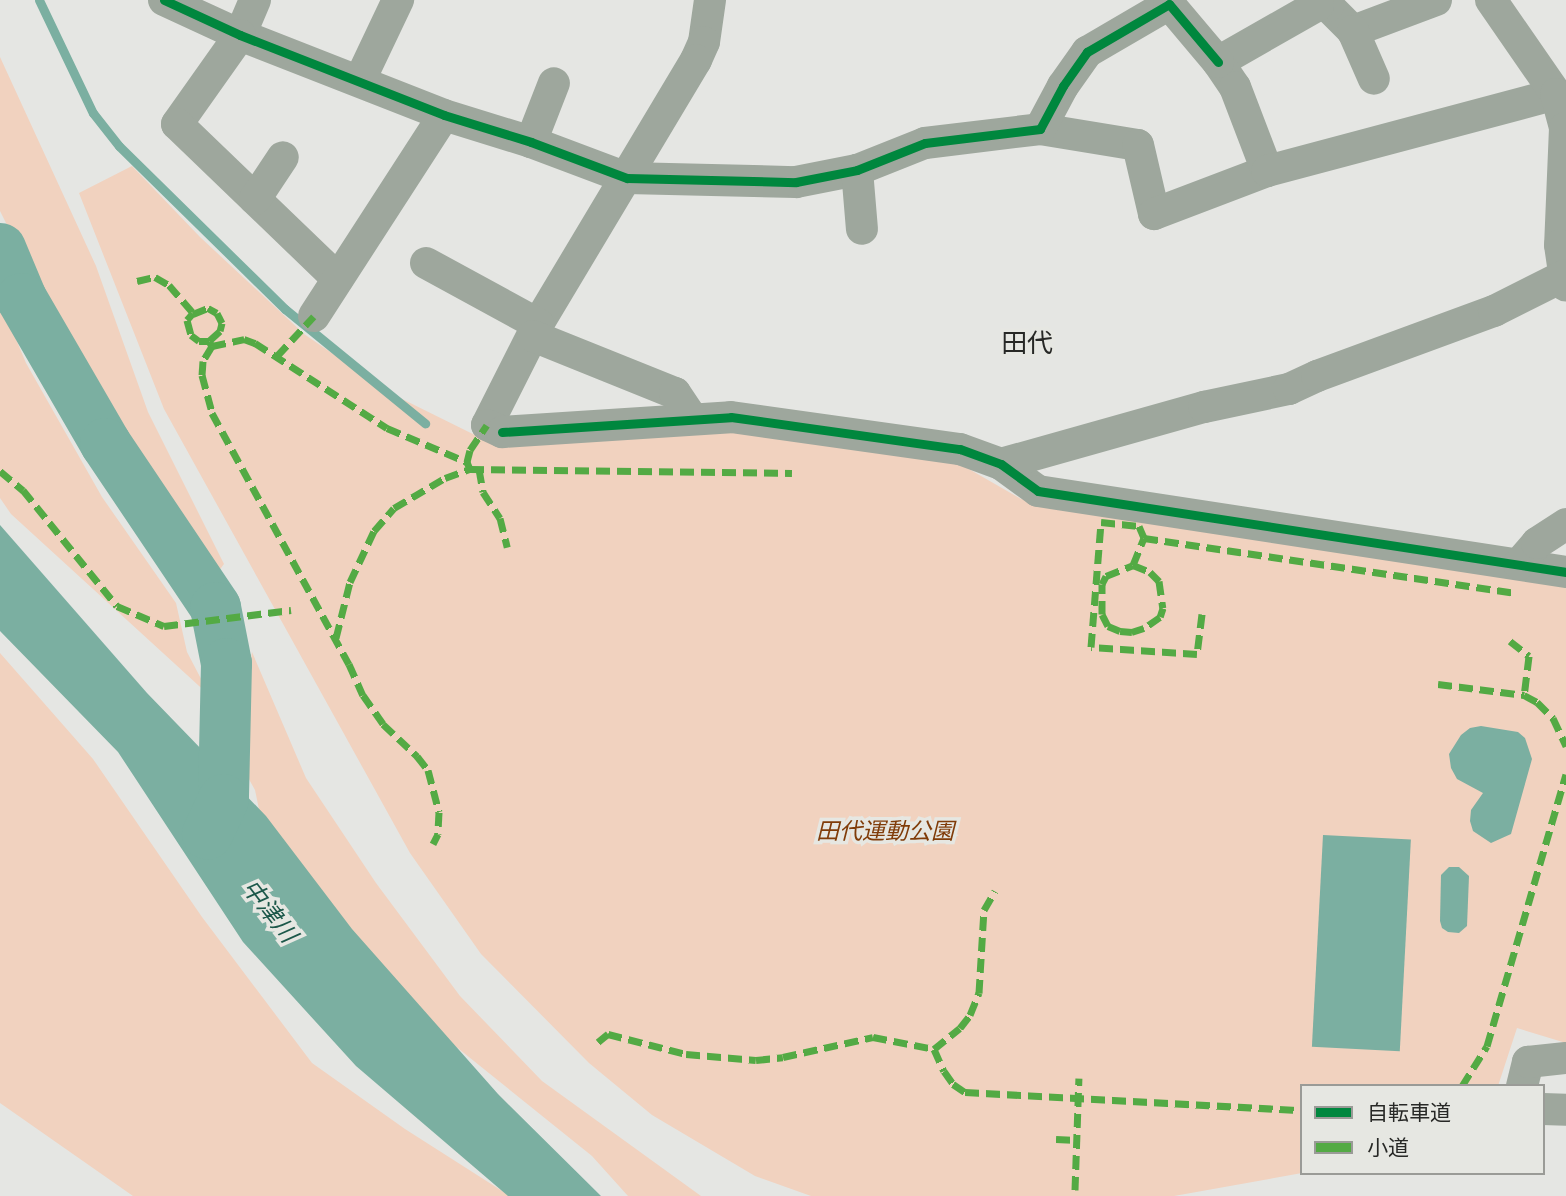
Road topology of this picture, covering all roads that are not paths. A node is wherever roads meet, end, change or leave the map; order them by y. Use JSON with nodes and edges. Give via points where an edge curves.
{"nodes":[{"id":1,"x":164,"y":0,"type":"edge"},
{"id":2,"x":255,"y":0,"type":"edge"},
{"id":3,"x":398,"y":0,"type":"edge"},
{"id":4,"x":710,"y":0,"type":"edge"},
{"id":5,"x":1436,"y":0,"type":"edge"},
{"id":6,"x":1491,"y":0,"type":"edge"},
{"id":7,"x":1353,"y":31,"type":"junction"},
{"id":8,"x":240,"y":34,"type":"junction"},
{"id":9,"x":1218,"y":62,"type":"junction"},
{"id":10,"x":1374,"y":79,"type":"dead end"},
{"id":11,"x":359,"y":80,"type":"junction"},
{"id":12,"x":554,"y":83,"type":"dead end"},
{"id":13,"x":1556,"y":94,"type":"junction"},
{"id":14,"x":444,"y":116,"type":"junction"},
{"id":15,"x":1040,"y":129,"type":"junction"},
{"id":16,"x":531,"y":142,"type":"junction"},
{"id":17,"x":283,"y":157,"type":"dead end"},
{"id":18,"x":857,"y":170,"type":"junction"},
{"id":19,"x":1266,"y":171,"type":"junction"},
{"id":20,"x":627,"y":178,"type":"junction"},
{"id":21,"x":255,"y":199,"type":"junction"},
{"id":22,"x":862,"y":229,"type":"dead end"},
{"id":23,"x":426,"y":263,"type":"dead end"},
{"id":24,"x":338,"y":279,"type":"junction"},
{"id":25,"x":1565,"y":279,"type":"edge"},
{"id":26,"x":314,"y":316,"type":"dead end"},
{"id":27,"x":535,"y":330,"type":"junction"},
{"id":28,"x":692,"y":418,"type":"junction"},
{"id":29,"x":1001,"y":464,"type":"junction"},
{"id":30,"x":1566,"y":524,"type":"edge"},
{"id":31,"x":1519,"y":564,"type":"junction"},
{"id":32,"x":1566,"y":572,"type":"edge"},
{"id":33,"x":1566,"y":1058,"type":"edge"},
{"id":34,"x":1522,"y":1084,"type":"edge"},
{"id":35,"x":1545,"y":1109,"type":"edge"},
{"id":36,"x":1566,"y":1111,"type":"edge"}],
"edges":[{"from":1,"to":8,"type":"street"},
{"from":2,"to":8,"type":"street"},
{"from":3,"to":11,"type":"street"},
{"from":4,"to":20,"type":"street","via":[[704,42],[696,60]]},
{"from":5,"to":7,"type":"street"},
{"from":6,"to":13,"type":"street"},
{"from":7,"to":9,"type":"street","via":[[1328,6],[1318,5]]},
{"from":7,"to":10,"type":"street"},
{"from":8,"to":11,"type":"street"},
{"from":8,"to":21,"type":"street","via":[[177,124]]},
{"from":9,"to":15,"type":"street","via":[[1169,4],[1087,52],[1062,86]]},
{"from":9,"to":19,"type":"street","via":[[1235,87]]},
{"from":11,"to":14,"type":"street"},
{"from":12,"to":16,"type":"street"},
{"from":13,"to":19,"type":"street"},
{"from":13,"to":25,"type":"street","via":[[1565,128],[1559,244]]},
{"from":14,"to":16,"type":"street"},
{"from":14,"to":24,"type":"street"},
{"from":15,"to":18,"type":"street","via":[[925,143]]},
{"from":15,"to":19,"type":"street","via":[[1138,145],[1154,214]]},
{"from":16,"to":20,"type":"street"},
{"from":17,"to":21,"type":"street"},
{"from":18,"to":20,"type":"street","via":[[796,182]]},
{"from":18,"to":22,"type":"street"},
{"from":20,"to":27,"type":"street"},
{"from":21,"to":24,"type":"street"},
{"from":23,"to":27,"type":"street"},
{"from":24,"to":26,"type":"street"},
{"from":25,"to":29,"type":"street","via":[[1494,312],[1289,389],[1204,407]]},
{"from":27,"to":28,"type":"street","via":[[675,393]]},
{"from":27,"to":28,"type":"street","via":[[486,425],[502,432]]},
{"from":28,"to":29,"type":"street","via":[[731,417],[960,449]]},
{"from":29,"to":31,"type":"street","via":[[1038,491]]},
{"from":30,"to":31,"type":"street","via":[[1537,543]]},
{"from":31,"to":32,"type":"street"},
{"from":33,"to":34,"type":"street","via":[[1528,1062]]},
{"from":35,"to":36,"type":"street"}]}
